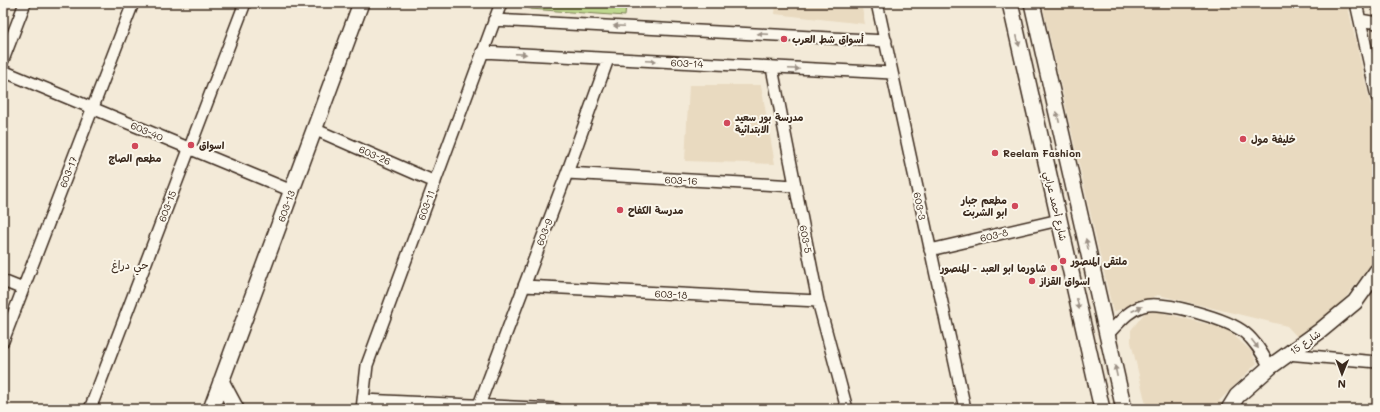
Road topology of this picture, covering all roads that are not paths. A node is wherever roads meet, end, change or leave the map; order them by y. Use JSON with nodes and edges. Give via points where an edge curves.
{"nodes":[{"id":1,"x":25,"y":3,"type":"edge"},
{"id":2,"x":133,"y":3,"type":"edge"},
{"id":3,"x":245,"y":3,"type":"edge"},
{"id":4,"x":361,"y":3,"type":"edge"},
{"id":5,"x":501,"y":3,"type":"edge"},
{"id":6,"x":877,"y":3,"type":"edge"},
{"id":7,"x":1010,"y":3,"type":"edge"},
{"id":8,"x":1032,"y":3,"type":"edge"},
{"id":9,"x":1356,"y":3,"type":"edge"},
{"id":10,"x":494,"y":20,"type":"junction"},
{"id":11,"x":1360,"y":20,"type":"junction"},
{"id":12,"x":1377,"y":23,"type":"edge"},
{"id":13,"x":886,"y":41,"type":"junction"},
{"id":14,"x":482,"y":52,"type":"junction"},
{"id":15,"x":608,"y":59,"type":"junction"},
{"id":16,"x":3,"y":60,"type":"edge"},
{"id":17,"x":772,"y":68,"type":"junction"},
{"id":18,"x":3,"y":70,"type":"edge"},
{"id":19,"x":892,"y":73,"type":"junction"},
{"id":20,"x":1377,"y":97,"type":"edge"},
{"id":21,"x":92,"y":108,"type":"junction"},
{"id":22,"x":314,"y":129,"type":"junction"},
{"id":23,"x":190,"y":148,"type":"junction"},
{"id":24,"x":567,"y":173,"type":"junction"},
{"id":25,"x":435,"y":182,"type":"junction"},
{"id":26,"x":795,"y":186,"type":"junction"},
{"id":27,"x":292,"y":191,"type":"junction"},
{"id":28,"x":1059,"y":220,"type":"junction"},
{"id":29,"x":930,"y":250,"type":"junction"},
{"id":30,"x":1377,"y":271,"type":"edge"},
{"id":31,"x":3,"y":281,"type":"edge"},
{"id":32,"x":524,"y":286,"type":"junction"},
{"id":33,"x":23,"y":289,"type":"junction"},
{"id":34,"x":818,"y":301,"type":"junction"},
{"id":35,"x":1108,"y":334,"type":"junction"},
{"id":36,"x":3,"y":341,"type":"edge"},
{"id":37,"x":1287,"y":354,"type":"junction"},
{"id":38,"x":1377,"y":362,"type":"edge"},
{"id":39,"x":1270,"y":367,"type":"junction"},
{"id":40,"x":221,"y":381,"type":"junction"},
{"id":41,"x":362,"y":404,"type":"edge"},
{"id":42,"x":479,"y":405,"type":"junction"},
{"id":43,"x":90,"y":409,"type":"edge"},
{"id":44,"x":211,"y":409,"type":"edge"},
{"id":45,"x":236,"y":409,"type":"edge"},
{"id":46,"x":556,"y":409,"type":"edge"},
{"id":47,"x":847,"y":409,"type":"edge"},
{"id":48,"x":965,"y":409,"type":"edge"},
{"id":49,"x":1102,"y":409,"type":"edge"},
{"id":50,"x":1124,"y":409,"type":"edge"},
{"id":51,"x":1229,"y":409,"type":"edge"}],
"edges":[{"from":1,"to":16,"type":"street"},
{"from":2,"to":21,"type":"street","name":"603-17"},
{"from":3,"to":23,"type":"street","name":"603-15"},
{"from":4,"to":22,"type":"main road","name":"603-13"},
{"from":5,"to":10,"type":"street","name":"603-11"},
{"from":6,"to":13,"type":"street","name":"603-3"},
{"from":7,"to":28,"type":"main road","name":"شارع أحمد عرابي","one_way":true},
{"from":35,"to":8,"type":"main road","one_way":true},
{"from":9,"to":11,"type":"street"},
{"from":13,"to":10,"type":"street","one_way":true},
{"from":10,"to":14,"type":"street","name":"603-11"},
{"from":11,"to":12,"type":"street"},
{"from":11,"to":20,"type":"street"},
{"from":13,"to":19,"type":"street","name":"603-3"},
{"from":14,"to":15,"type":"street","name":"603-14","one_way":true},
{"from":14,"to":25,"type":"street","name":"603-11"},
{"from":15,"to":17,"type":"street","name":"603-14","one_way":true},
{"from":15,"to":24,"type":"street","name":"603-9"},
{"from":17,"to":19,"type":"street","name":"603-14","one_way":true},
{"from":17,"to":26,"type":"street","name":"603-5"},
{"from":18,"to":21,"type":"street","name":"603-40"},
{"from":19,"to":29,"type":"street","name":"603-3"},
{"from":21,"to":23,"type":"street","name":"603-40"},
{"from":21,"to":33,"type":"street","name":"603-17"},
{"from":22,"to":25,"type":"street","name":"603-26"},
{"from":22,"to":27,"type":"main road","name":"603-13"},
{"from":23,"to":27,"type":"street","name":"603-40"},
{"from":23,"to":43,"type":"street","name":"603-15"},
{"from":24,"to":26,"type":"street","name":"603-16"},
{"from":24,"to":32,"type":"street","name":"603-9"},
{"from":25,"to":41,"type":"street","name":"603-11","via":[[367,365]]},
{"from":26,"to":34,"type":"street","name":"603-5"},
{"from":27,"to":40,"type":"main road","name":"603-13"},
{"from":28,"to":29,"type":"street","name":"603-8"},
{"from":28,"to":49,"type":"main road","name":"شارع أحمد عرابي","one_way":true},
{"from":29,"to":48,"type":"street","name":"603-3"},
{"from":30,"to":37,"type":"main road","name":"شارع 15","via":[[1354,302],[1320,331]]},
{"from":31,"to":33,"type":"street"},
{"from":32,"to":34,"type":"street","name":"603-18"},
{"from":32,"to":42,"type":"street","name":"603-9"},
{"from":33,"to":36,"type":"street","name":"603-17"},
{"from":34,"to":47,"type":"street","name":"603-5"},
{"from":35,"to":39,"type":"street","one_way":true,"via":[[1123,317],[1136,309],[1157,304],[1218,318],[1236,327],[1250,338]]},
{"from":50,"to":35,"type":"main road","one_way":true},
{"from":37,"to":38,"type":"street"},
{"from":37,"to":39,"type":"main road","name":"شارع 15"},
{"from":39,"to":51,"type":"main road","name":"شارع 15","via":[[1237,396]]},
{"from":40,"to":44,"type":"main road","name":"603-13"},
{"from":40,"to":45,"type":"main road"},
{"from":41,"to":42,"type":"street"},
{"from":42,"to":46,"type":"street"}]}
